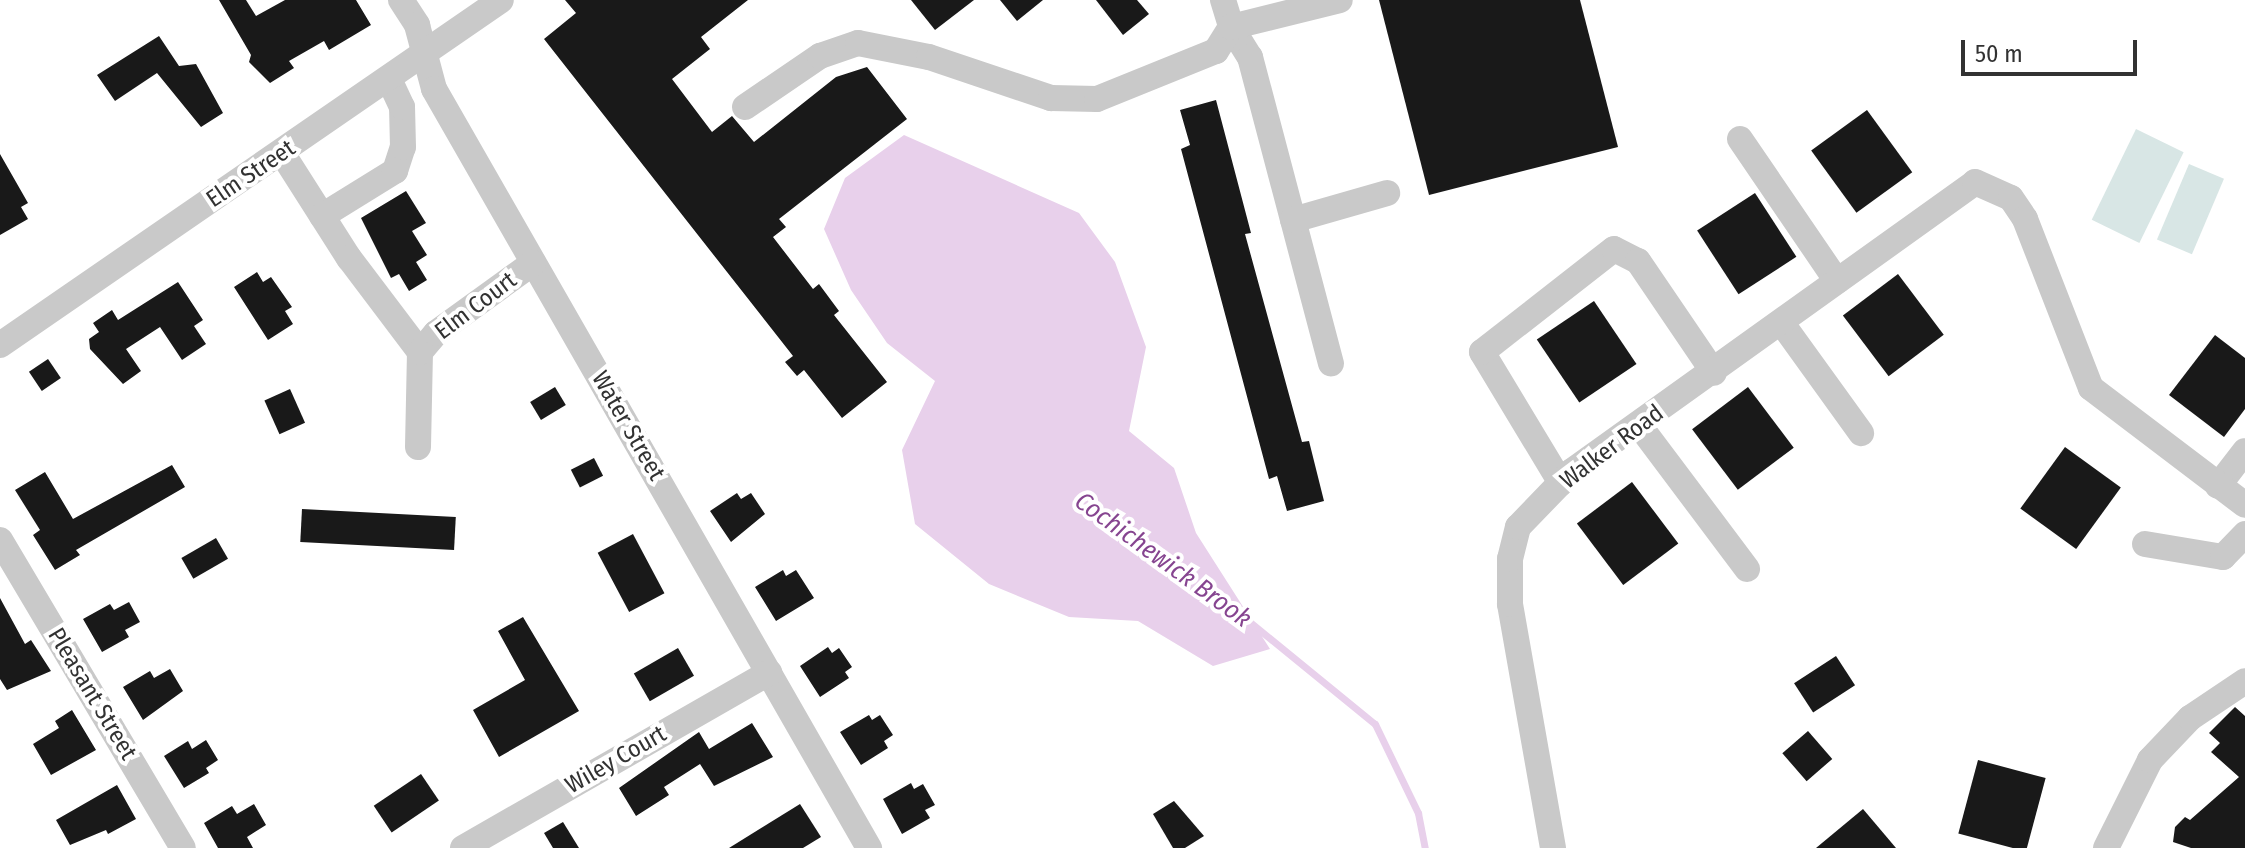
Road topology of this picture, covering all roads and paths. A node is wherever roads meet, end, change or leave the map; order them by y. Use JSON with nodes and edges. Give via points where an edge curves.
{"nodes":[{"id":1,"x":401,"y":0,"type":"edge"},
{"id":2,"x":501,"y":0,"type":"edge"},
{"id":3,"x":1223,"y":0,"type":"edge"},
{"id":4,"x":1340,"y":0,"type":"edge"},
{"id":5,"x":1231,"y":27,"type":"junction"},
{"id":6,"x":423,"y":55,"type":"junction"},
{"id":7,"x":390,"y":81,"type":"junction"},
{"id":8,"x":745,"y":107,"type":"dead end"},
{"id":9,"x":1740,"y":139,"type":"dead end"},
{"id":10,"x":282,"y":153,"type":"junction"},
{"id":11,"x":1387,"y":193,"type":"dead end"},
{"id":12,"x":322,"y":216,"type":"junction"},
{"id":13,"x":1293,"y":220,"type":"junction"},
{"id":14,"x":533,"y":263,"type":"junction"},
{"id":15,"x":1837,"y":281,"type":"junction"},
{"id":16,"x":1781,"y":322,"type":"junction"},
{"id":17,"x":0,"y":345,"type":"edge"},
{"id":18,"x":420,"y":352,"type":"junction"},
{"id":19,"x":1331,"y":363,"type":"dead end"},
{"id":20,"x":1714,"y":373,"type":"junction"},
{"id":21,"x":1639,"y":425,"type":"junction"},
{"id":22,"x":1861,"y":433,"type":"dead end"},
{"id":23,"x":418,"y":447,"type":"dead end"},
{"id":24,"x":2245,"y":451,"type":"edge"},
{"id":25,"x":1561,"y":483,"type":"junction"},
{"id":26,"x":2218,"y":486,"type":"junction"},
{"id":27,"x":2245,"y":505,"type":"edge"},
{"id":28,"x":2245,"y":534,"type":"edge"},
{"id":29,"x":0,"y":540,"type":"edge"},
{"id":30,"x":2145,"y":544,"type":"dead end"},
{"id":31,"x":1747,"y":569,"type":"dead end"},
{"id":32,"x":769,"y":673,"type":"junction"},
{"id":33,"x":2245,"y":681,"type":"edge"},
{"id":34,"x":857,"y":844,"type":"edge"},
{"id":35,"x":183,"y":848,"type":"edge"},
{"id":36,"x":463,"y":848,"type":"edge"},
{"id":37,"x":1553,"y":848,"type":"edge"},
{"id":38,"x":2106,"y":848,"type":"edge"}],
"edges":[{"from":1,"to":6,"type":"street","name":"Water Street","via":[[417,25]]},
{"from":2,"to":6,"type":"street","name":"Elm Street"},
{"from":3,"to":5,"type":"street"},
{"from":4,"to":5,"type":"street"},
{"from":5,"to":8,"type":"street","via":[[1216,51],[1097,99],[1051,98],[929,57],[858,43],[820,56]]},
{"from":5,"to":13,"type":"street","via":[[1250,57]]},
{"from":6,"to":7,"type":"street","name":"Elm Street"},
{"from":6,"to":14,"type":"street","name":"Water Street","via":[[434,89]]},
{"from":7,"to":10,"type":"street","name":"Elm Street"},
{"from":7,"to":12,"type":"street","via":[[402,107],[403,147],[395,171]]},
{"from":9,"to":15,"type":"street"},
{"from":10,"to":12,"type":"street"},
{"from":10,"to":17,"type":"street","name":"Elm Street"},
{"from":11,"to":13,"type":"street"},
{"from":12,"to":18,"type":"street"},
{"from":13,"to":19,"type":"street"},
{"from":14,"to":18,"type":"street","name":"Elm Court","via":[[436,333]]},
{"from":14,"to":32,"type":"street","name":"Water Street"},
{"from":15,"to":16,"type":"street","name":"Walker Road"},
{"from":15,"to":26,"type":"street","name":"Walker Road","via":[[1975,182],[2011,198],[2025,219],[2091,388]]},
{"from":16,"to":20,"type":"street","name":"Walker Road"},
{"from":16,"to":22,"type":"street"},
{"from":18,"to":23,"type":"street","name":"Elm Court"},
{"from":20,"to":21,"type":"street","name":"Walker Road"},
{"from":20,"to":25,"type":"street","via":[[1638,261],[1614,249],[1487,343],[1482,352]]},
{"from":21,"to":25,"type":"street","name":"Walker Road"},
{"from":21,"to":31,"type":"street"},
{"from":24,"to":26,"type":"street"},
{"from":25,"to":37,"type":"street","name":"Walker Road","via":[[1518,527],[1510,559],[1510,604]]},
{"from":26,"to":27,"type":"street"},
{"from":28,"to":30,"type":"street","via":[[2223,557]]},
{"from":29,"to":35,"type":"street","name":"Pleasant Street"},
{"from":32,"to":34,"type":"street","name":"Water Street"},
{"from":32,"to":36,"type":"street","name":"Wiley Court"},
{"from":33,"to":38,"type":"street","via":[[2190,718],[2150,760]]}]}
